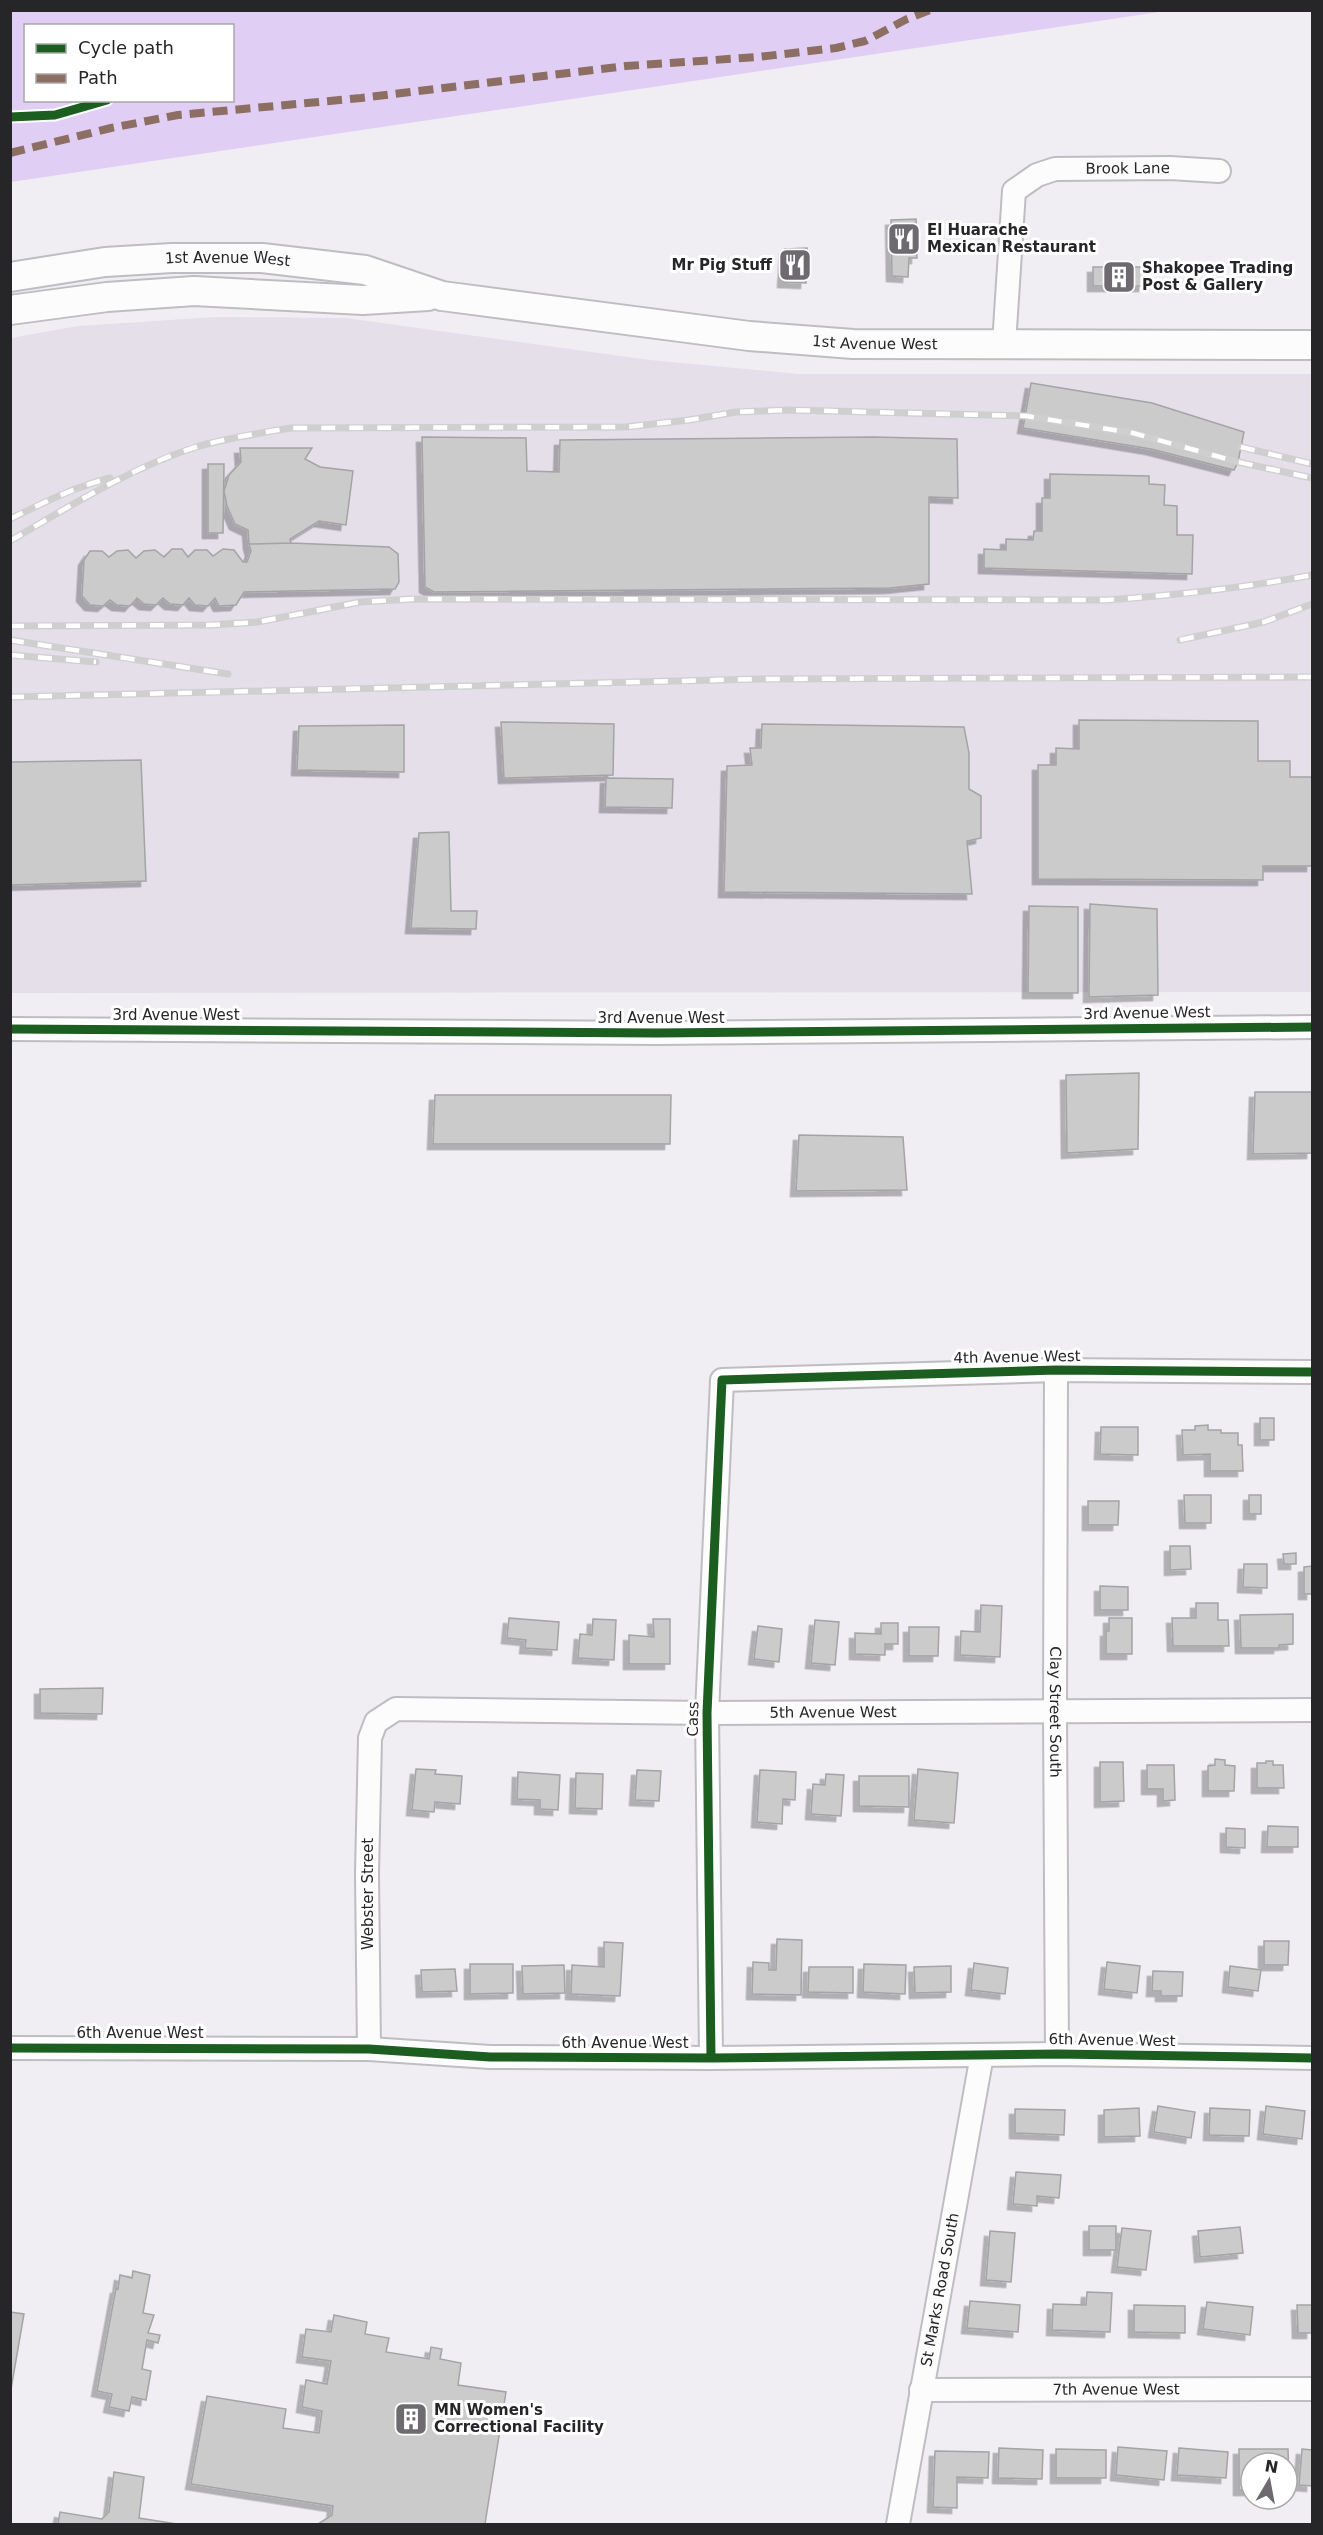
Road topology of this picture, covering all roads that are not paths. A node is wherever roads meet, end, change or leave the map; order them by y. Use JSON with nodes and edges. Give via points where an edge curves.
{"nodes":[{"id":1,"x":1219,"y":171,"type":"dead end"},
{"id":2,"x":10,"y":277,"type":"edge"},
{"id":3,"x":442,"y":296,"type":"junction"},
{"id":4,"x":10,"y":310,"type":"edge"},
{"id":5,"x":1004,"y":344,"type":"junction"},
{"id":6,"x":1312,"y":345,"type":"edge"},
{"id":7,"x":1312,"y":1027,"type":"edge"},
{"id":8,"x":10,"y":1029,"type":"edge"},
{"id":9,"x":1056,"y":1371,"type":"junction"},
{"id":10,"x":1312,"y":1372,"type":"edge"},
{"id":11,"x":722,"y":1380,"type":"joint"},
{"id":12,"x":1312,"y":1710,"type":"edge"},
{"id":13,"x":1054,"y":1712,"type":"junction"},
{"id":14,"x":708,"y":1713,"type":"junction"},
{"id":15,"x":370,"y":1738,"type":"joint"},
{"id":16,"x":10,"y":2048,"type":"edge"},
{"id":17,"x":369,"y":2049,"type":"junction"},
{"id":18,"x":1057,"y":2054,"type":"junction"},
{"id":19,"x":982,"y":2055,"type":"junction"},
{"id":20,"x":711,"y":2058,"type":"junction"},
{"id":21,"x":1312,"y":2058,"type":"edge"},
{"id":22,"x":1312,"y":2389,"type":"edge"},
{"id":23,"x":921,"y":2390,"type":"junction"},
{"id":24,"x":897,"y":2524,"type":"edge"}],
"edges":[{"from":1,"to":5,"type":"street","name":"Brook Lane","via":[[1055,168],[1014,191]]},
{"from":2,"to":3,"type":"main road","name":"1st Avenue West","via":[[105,262],[262,258],[365,270]]},
{"from":3,"to":4,"type":"main road","name":"1st Avenue West","via":[[363,300],[194,291]]},
{"from":3,"to":5,"type":"main road","name":"1st Avenue West","via":[[749,336],[853,344]]},
{"from":5,"to":6,"type":"main road","name":"1st Avenue West"},
{"from":7,"to":8,"type":"street","name":"3rd Avenue West","via":[[668,1033]]},
{"from":9,"to":10,"type":"street","name":"4th Avenue West"},
{"from":9,"to":11,"type":"street","name":"4th Avenue West"},
{"from":9,"to":13,"type":"street","name":"Clay Street South"},
{"from":11,"to":14,"type":"street","name":"Cass"},
{"from":12,"to":13,"type":"street","name":"5th Avenue West"},
{"from":13,"to":14,"type":"street","name":"5th Avenue West"},
{"from":13,"to":18,"type":"street","name":"Clay Street South"},
{"from":14,"to":15,"type":"street","name":"5th Avenue West","via":[[396,1709],[376,1722]]},
{"from":14,"to":20,"type":"street","name":"Cass"},
{"from":15,"to":17,"type":"street","name":"Webster Street"},
{"from":16,"to":17,"type":"street","name":"6th Avenue West"},
{"from":17,"to":20,"type":"street","name":"6th Avenue West","via":[[489,2057]]},
{"from":18,"to":19,"type":"street","name":"6th Avenue West"},
{"from":18,"to":21,"type":"street","name":"6th Avenue West"},
{"from":19,"to":20,"type":"street","name":"6th Avenue West"},
{"from":19,"to":23,"type":"street","name":"St Marks Road South"},
{"from":22,"to":23,"type":"street","name":"7th Avenue West"},
{"from":23,"to":24,"type":"street","name":"St Marks Road South"}]}
